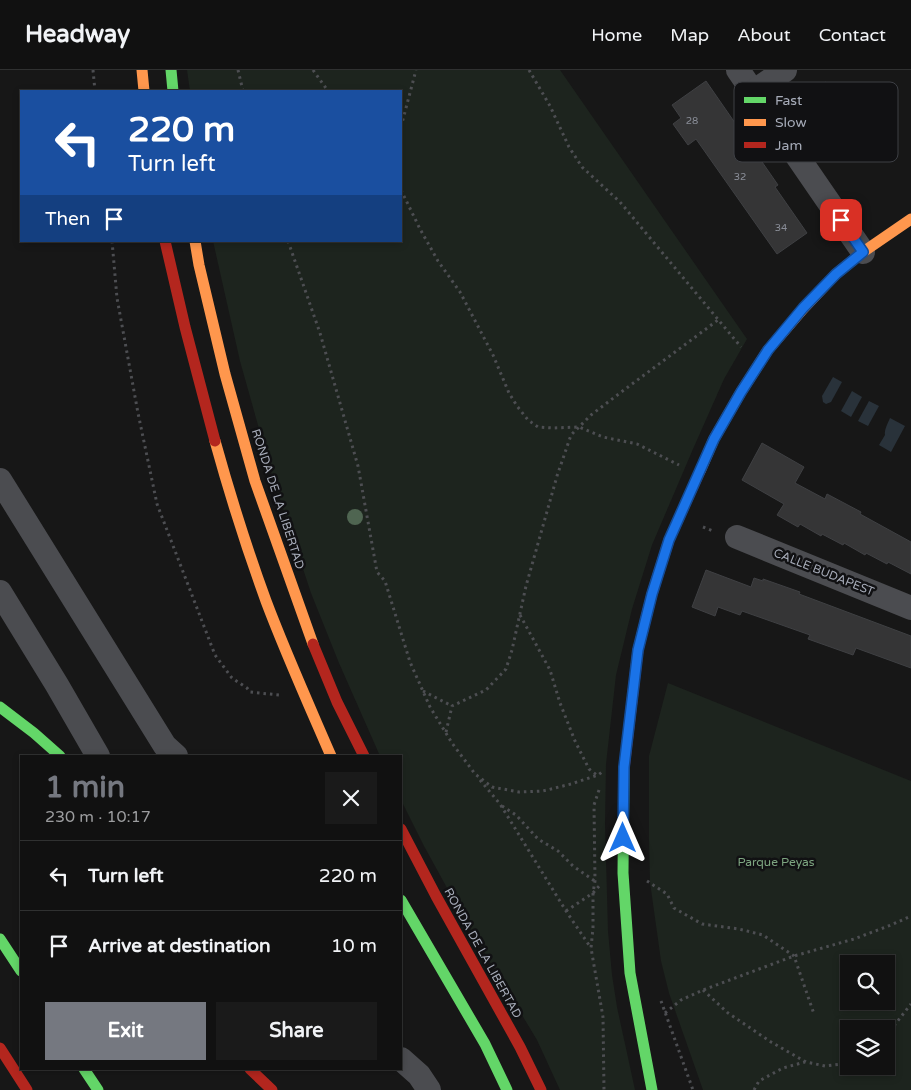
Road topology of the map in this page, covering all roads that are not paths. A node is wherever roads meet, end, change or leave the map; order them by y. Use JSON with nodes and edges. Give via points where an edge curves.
{"nodes":[{"id":1,"x":142,"y":70,"type":"edge"},
{"id":2,"x":171,"y":70,"type":"edge"},
{"id":3,"x":738,"y":70,"type":"edge"},
{"id":4,"x":785,"y":70,"type":"edge"},
{"id":5,"x":747,"y":82,"type":"edge"},
{"id":6,"x":768,"y":82,"type":"edge"},
{"id":7,"x":144,"y":90,"type":"edge"},
{"id":8,"x":173,"y":90,"type":"edge"},
{"id":9,"x":802,"y":162,"type":"edge"},
{"id":10,"x":911,"y":219,"type":"edge"},
{"id":11,"x":165,"y":242,"type":"edge"},
{"id":12,"x":195,"y":242,"type":"edge"},
{"id":13,"x":863,"y":252,"type":"junction"},
{"id":14,"x":0,"y":480,"type":"edge"},
{"id":15,"x":737,"y":537,"type":"dead end"},
{"id":16,"x":0,"y":592,"type":"edge"},
{"id":17,"x":911,"y":608,"type":"edge"},
{"id":18,"x":0,"y":707,"type":"edge"},
{"id":19,"x":59,"y":755,"type":"edge"},
{"id":20,"x":97,"y":755,"type":"edge"},
{"id":21,"x":175,"y":755,"type":"edge"},
{"id":22,"x":331,"y":755,"type":"edge"},
{"id":23,"x":364,"y":755,"type":"edge"},
{"id":24,"x":402,"y":831,"type":"edge"},
{"id":25,"x":402,"y":902,"type":"edge"},
{"id":26,"x":0,"y":939,"type":"edge"},
{"id":27,"x":20,"y":969,"type":"edge"},
{"id":28,"x":0,"y":1048,"type":"edge"},
{"id":29,"x":402,"y":1060,"type":"edge"},
{"id":30,"x":85,"y":1070,"type":"edge"},
{"id":31,"x":251,"y":1070,"type":"edge"},
{"id":32,"x":27,"y":1090,"type":"edge"},
{"id":33,"x":98,"y":1090,"type":"edge"},
{"id":34,"x":272,"y":1090,"type":"edge"},
{"id":35,"x":429,"y":1090,"type":"edge"},
{"id":36,"x":507,"y":1090,"type":"edge"},
{"id":37,"x":541,"y":1090,"type":"edge"},
{"id":38,"x":652,"y":1090,"type":"edge"}],
"edges":[{"from":1,"to":7,"type":"main road"},
{"from":2,"to":8,"type":"main road"},
{"from":3,"to":5,"type":"street"},
{"from":4,"to":6,"type":"street"},
{"from":9,"to":13,"type":"street"},
{"from":10,"to":13,"type":"main road"},
{"from":11,"to":22,"type":"main road","via":[[181,314],[235,505],[289,659]]},
{"from":12,"to":23,"type":"main road","name":"RONDA DE LA LIBERTAD","via":[[225,374],[255,481],[307,630]]},
{"from":13,"to":38,"type":"main road","via":[[803,308],[768,350],[741,392],[714,439],[669,540],[652,594],[638,650],[624,767],[623,854],[630,973]]},
{"from":14,"to":21,"type":"street","via":[[165,746]]},
{"from":15,"to":17,"type":"street","name":"CALLE BUDAPEST"},
{"from":16,"to":20,"type":"street"},
{"from":18,"to":19,"type":"main road"},
{"from":24,"to":37,"type":"main road","name":"RONDA DE LA LIBERTAD"},
{"from":25,"to":36,"type":"main road","via":[[485,1044]]},
{"from":26,"to":27,"type":"main road"},
{"from":28,"to":32,"type":"main road"},
{"from":29,"to":35,"type":"street","via":[[419,1075]]},
{"from":30,"to":33,"type":"main road"},
{"from":31,"to":34,"type":"main road"}]}
